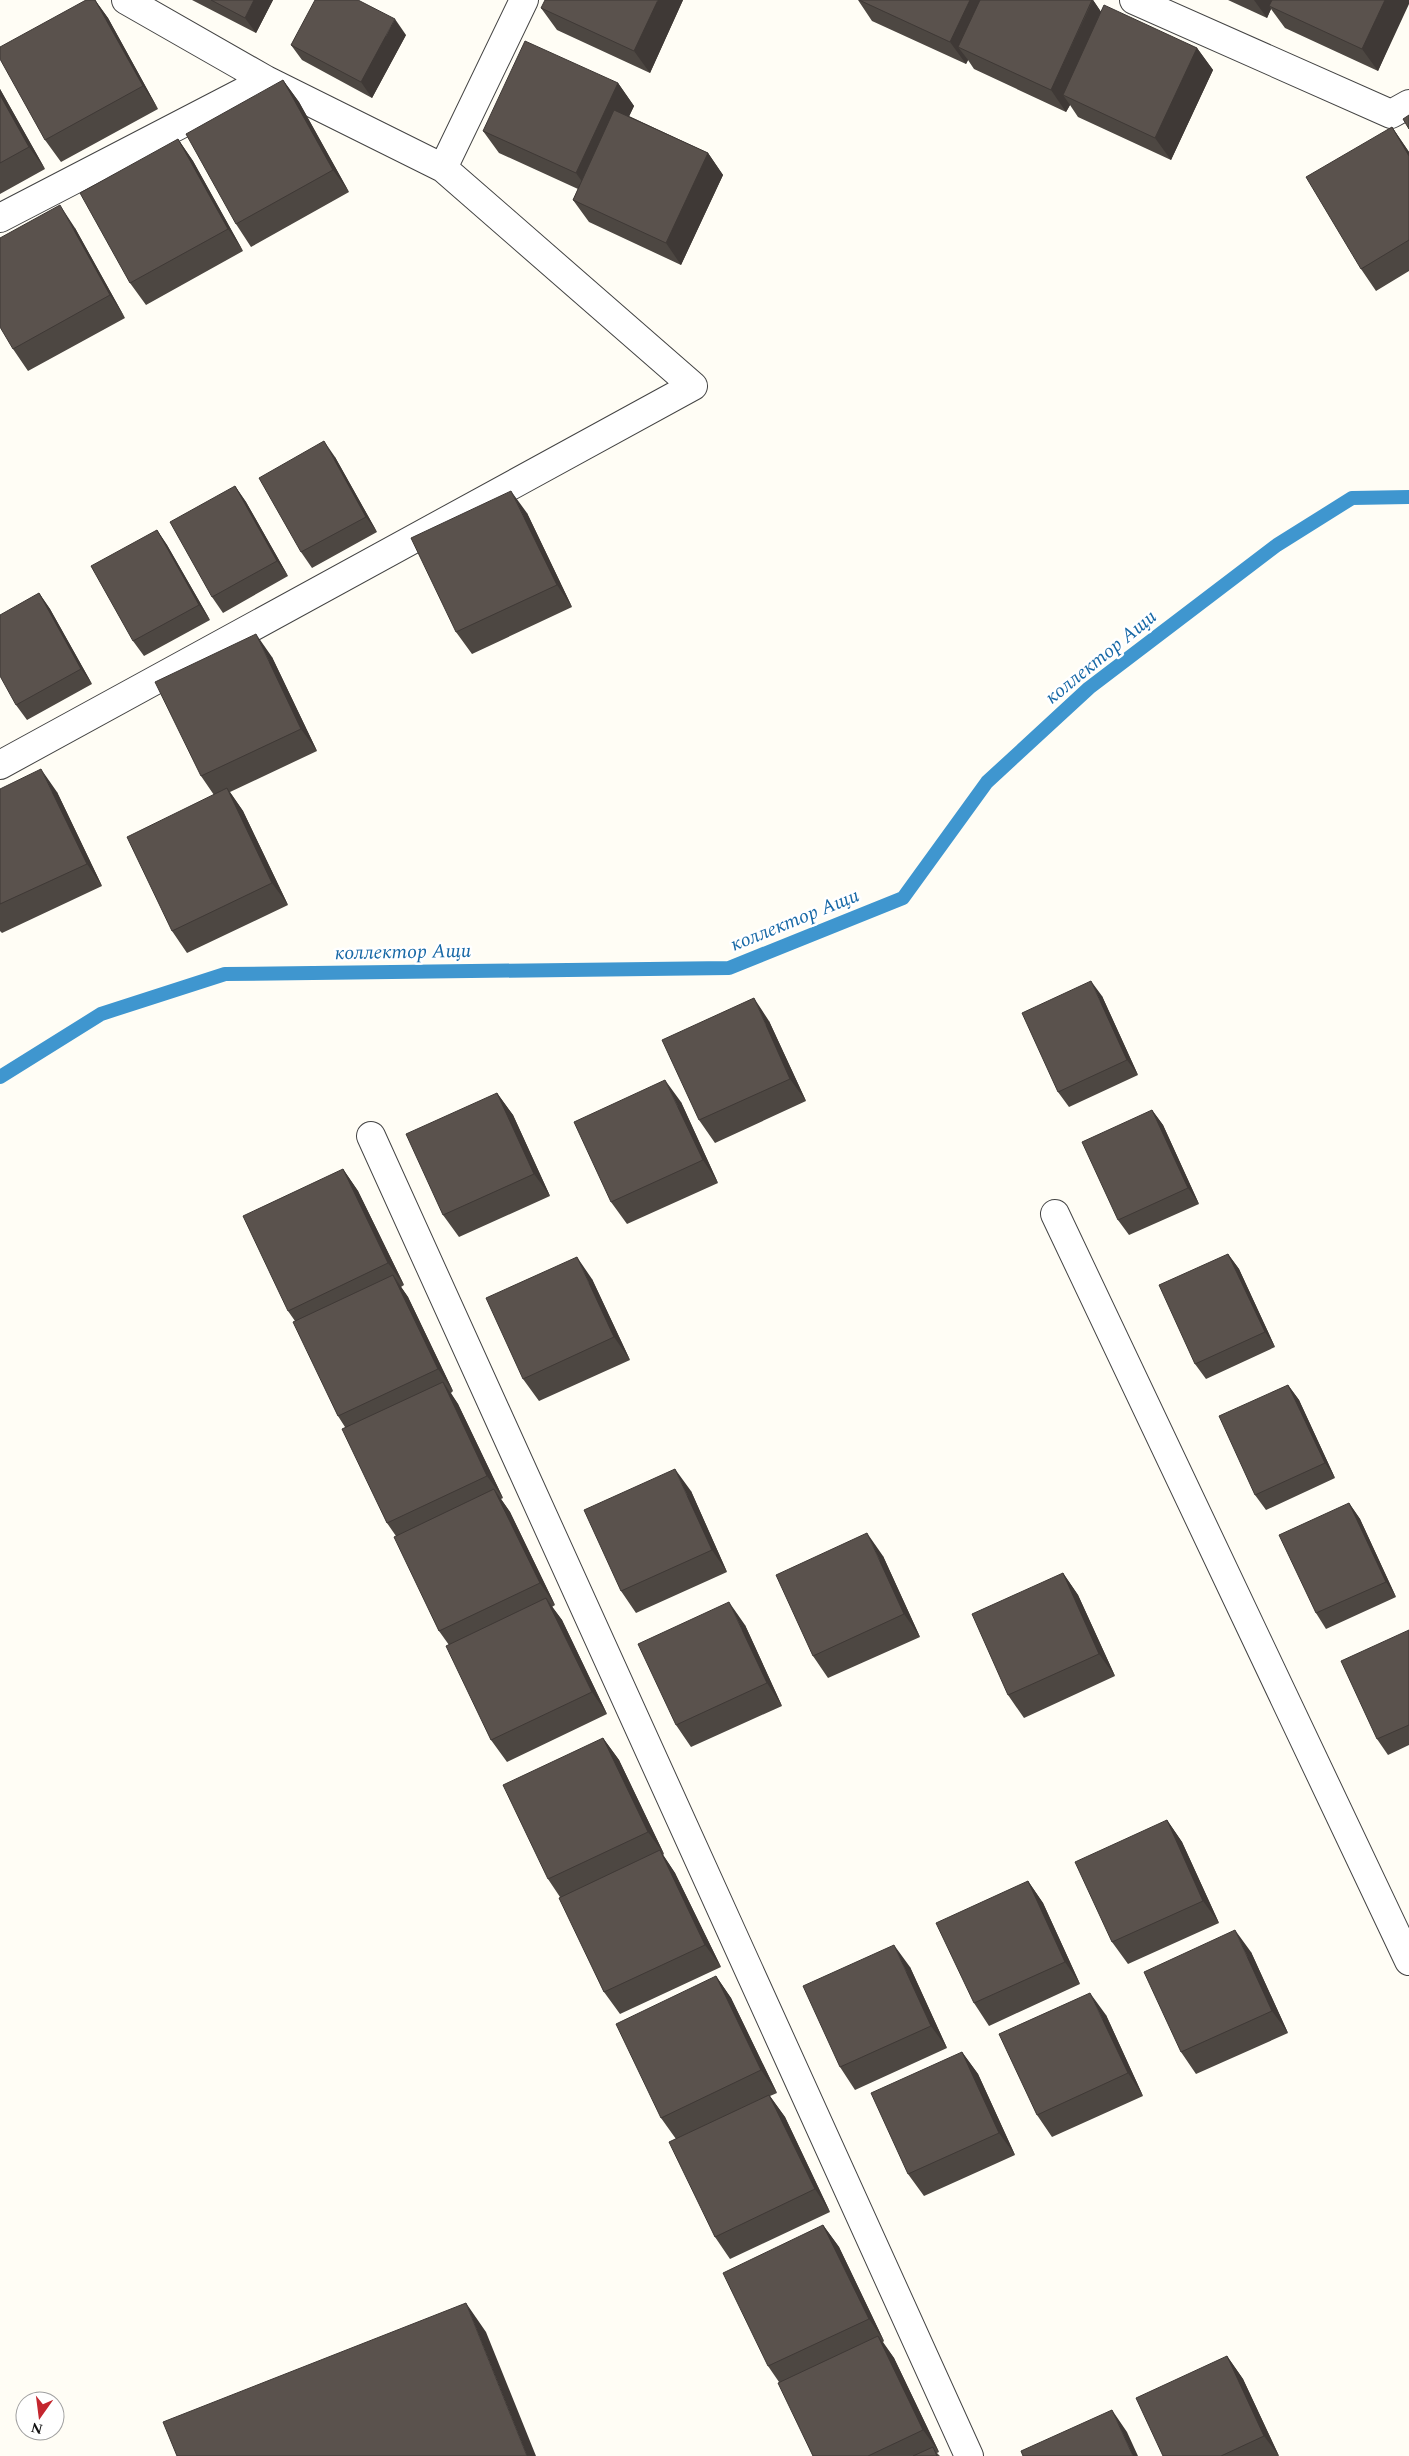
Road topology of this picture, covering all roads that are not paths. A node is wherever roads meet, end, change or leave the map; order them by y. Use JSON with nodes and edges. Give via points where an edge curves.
{"nodes":[{"id":1,"x":126,"y":0,"type":"edge"},
{"id":2,"x":524,"y":0,"type":"edge"},
{"id":3,"x":1134,"y":0,"type":"edge"},
{"id":4,"x":266,"y":80,"type":"junction"},
{"id":5,"x":1409,"y":104,"type":"edge"},
{"id":6,"x":443,"y":168,"type":"junction"},
{"id":7,"x":0,"y":218,"type":"edge"},
{"id":8,"x":0,"y":766,"type":"edge"},
{"id":9,"x":371,"y":1136,"type":"dead end"},
{"id":10,"x":1055,"y":1214,"type":"dead end"},
{"id":11,"x":1409,"y":1961,"type":"edge"},
{"id":12,"x":969,"y":2456,"type":"edge"}],
"edges":[{"from":1,"to":4,"type":"street"},
{"from":2,"to":6,"type":"street"},
{"from":3,"to":5,"type":"street","via":[[1391,114]]},
{"from":4,"to":6,"type":"street"},
{"from":4,"to":7,"type":"street"},
{"from":6,"to":8,"type":"street","via":[[693,386]]},
{"from":9,"to":12,"type":"street"},
{"from":10,"to":11,"type":"street"}]}
